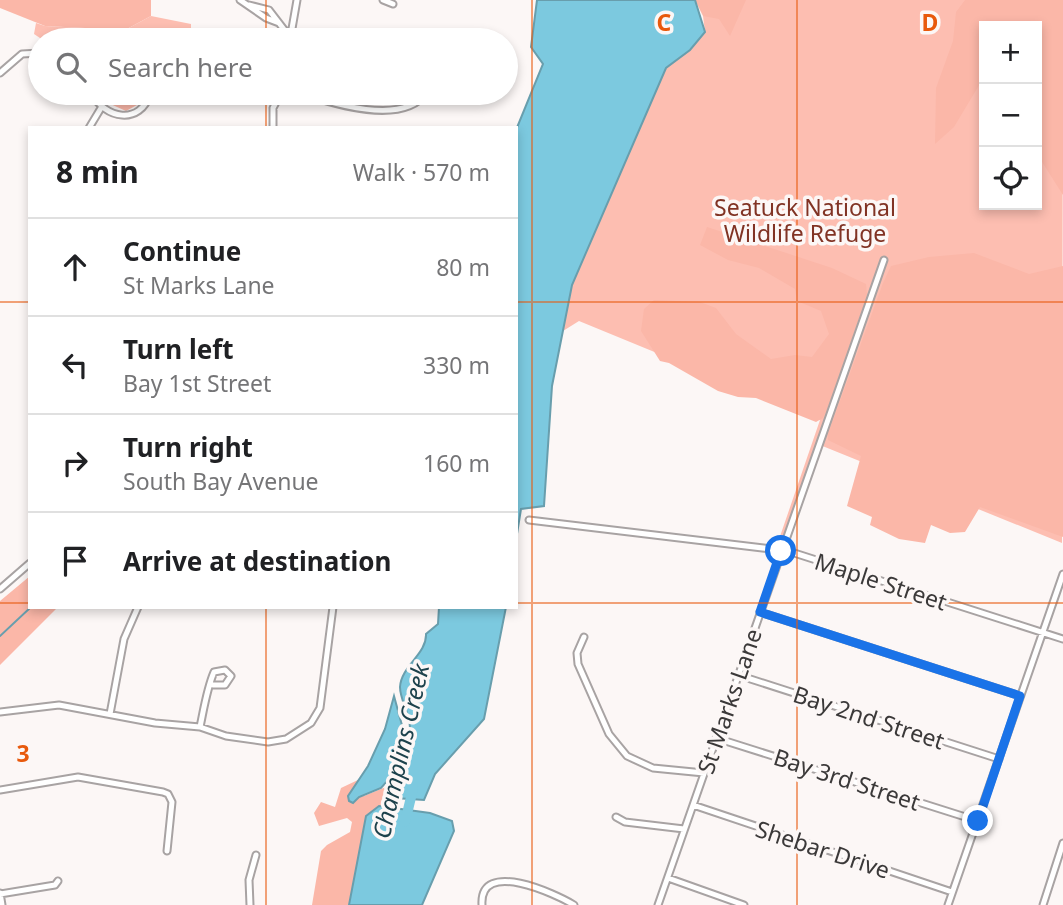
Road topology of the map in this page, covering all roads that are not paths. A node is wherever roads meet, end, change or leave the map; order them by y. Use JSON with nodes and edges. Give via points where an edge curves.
{"nodes":[{"id":1,"x":240,"y":0,"type":"edge"},
{"id":2,"x":297,"y":0,"type":"edge"},
{"id":3,"x":383,"y":0,"type":"edge"},
{"id":4,"x":393,"y":4,"type":"dead end"},
{"id":5,"x":284,"y":28,"type":"edge"},
{"id":6,"x":292,"y":28,"type":"edge"},
{"id":7,"x":28,"y":54,"type":"edge"},
{"id":8,"x":0,"y":73,"type":"edge"},
{"id":9,"x":99,"y":105,"type":"edge"},
{"id":10,"x":145,"y":105,"type":"edge"},
{"id":11,"x":275,"y":105,"type":"edge"},
{"id":12,"x":344,"y":105,"type":"edge"},
{"id":13,"x":414,"y":105,"type":"edge"},
{"id":14,"x":101,"y":108,"type":"junction"},
{"id":15,"x":90,"y":126,"type":"edge"},
{"id":16,"x":273,"y":126,"type":"edge"},
{"id":17,"x":884,"y":260,"type":"dead end"},
{"id":18,"x":529,"y":520,"type":"dead end"},
{"id":19,"x":781,"y":551,"type":"junction"},
{"id":20,"x":28,"y":565,"type":"edge"},
{"id":21,"x":1063,"y":574,"type":"edge"},
{"id":22,"x":1,"y":587,"type":"edge"},
{"id":23,"x":137,"y":609,"type":"edge"},
{"id":24,"x":333,"y":609,"type":"edge"},
{"id":25,"x":760,"y":612,"type":"junction"},
{"id":26,"x":1043,"y":633,"type":"junction"},
{"id":27,"x":584,"y":637,"type":"dead end"},
{"id":28,"x":1063,"y":639,"type":"edge"},
{"id":29,"x":738,"y":675,"type":"junction"},
{"id":30,"x":213,"y":685,"type":"dead end"},
{"id":31,"x":1020,"y":696,"type":"junction"},
{"id":32,"x":0,"y":712,"type":"edge"},
{"id":33,"x":110,"y":714,"type":"junction"},
{"id":34,"x":200,"y":727,"type":"junction"},
{"id":35,"x":716,"y":738,"type":"junction"},
{"id":36,"x":999,"y":759,"type":"junction"},
{"id":37,"x":704,"y":773,"type":"junction"},
{"id":38,"x":0,"y":790,"type":"edge"},
{"id":39,"x":693,"y":805,"type":"junction"},
{"id":40,"x":616,"y":817,"type":"dead end"},
{"id":41,"x":978,"y":821,"type":"junction"},
{"id":42,"x":684,"y":829,"type":"junction"},
{"id":43,"x":1063,"y":843,"type":"edge"},
{"id":44,"x":167,"y":851,"type":"dead end"},
{"id":45,"x":256,"y":855,"type":"dead end"},
{"id":46,"x":668,"y":878,"type":"junction"},
{"id":47,"x":58,"y":881,"type":"dead end"},
{"id":48,"x":952,"y":892,"type":"junction"},
{"id":49,"x":0,"y":894,"type":"edge"},
{"id":50,"x":2,"y":905,"type":"edge"},
{"id":51,"x":250,"y":905,"type":"edge"},
{"id":52,"x":482,"y":905,"type":"edge"},
{"id":53,"x":574,"y":905,"type":"edge"},
{"id":54,"x":659,"y":905,"type":"edge"},
{"id":55,"x":744,"y":905,"type":"edge"},
{"id":56,"x":948,"y":905,"type":"edge"},
{"id":57,"x":1043,"y":905,"type":"edge"}],
"edges":[{"from":1,"to":5,"type":"street","via":[[269,10]]},
{"from":2,"to":6,"type":"street"},
{"from":3,"to":4,"type":"street"},
{"from":7,"to":8,"type":"street"},
{"from":9,"to":14,"type":"street"},
{"from":10,"to":14,"type":"street","via":[[129,116]]},
{"from":11,"to":16,"type":"street"},
{"from":12,"to":13,"type":"street","via":[[376,110]]},
{"from":14,"to":15,"type":"street"},
{"from":17,"to":19,"type":"street","name":"St Marks Lane"},
{"from":18,"to":19,"type":"street","name":"Maple Street"},
{"from":19,"to":25,"type":"street","name":"St Marks Lane"},
{"from":19,"to":26,"type":"street","name":"Maple Street"},
{"from":20,"to":22,"type":"street"},
{"from":21,"to":26,"type":"street"},
{"from":23,"to":33,"type":"street","via":[[124,639]]},
{"from":24,"to":34,"type":"street","via":[[324,694],[320,708],[305,727],[286,739],[268,742]]},
{"from":25,"to":29,"type":"street","name":"St Marks Lane"},
{"from":25,"to":31,"type":"street"},
{"from":26,"to":28,"type":"street","name":"Maple Street"},
{"from":26,"to":31,"type":"street"},
{"from":27,"to":37,"type":"street","via":[[578,664],[616,745],[641,764]]},
{"from":29,"to":35,"type":"street","name":"St Marks Lane"},
{"from":29,"to":36,"type":"street","name":"Bay 2nd Street"},
{"from":30,"to":34,"type":"street"},
{"from":31,"to":36,"type":"street"},
{"from":32,"to":33,"type":"street","via":[[46,704]]},
{"from":33,"to":34,"type":"street"},
{"from":35,"to":37,"type":"street","name":"St Marks Lane"},
{"from":35,"to":41,"type":"street","name":"Bay 3rd Street"},
{"from":36,"to":41,"type":"street"},
{"from":37,"to":39,"type":"street","name":"St Marks Lane"},
{"from":38,"to":44,"type":"street","via":[[78,777],[168,794],[172,802]]},
{"from":39,"to":42,"type":"street","name":"St Marks Lane"},
{"from":39,"to":48,"type":"street","name":"Shebar Drive"},
{"from":40,"to":42,"type":"street"},
{"from":41,"to":48,"type":"street"},
{"from":42,"to":46,"type":"street","name":"St Marks Lane"},
{"from":43,"to":57,"type":"street"},
{"from":45,"to":51,"type":"street","via":[[249,880]]},
{"from":46,"to":54,"type":"street","name":"St Marks Lane"},
{"from":46,"to":55,"type":"street"},
{"from":47,"to":49,"type":"street"},
{"from":48,"to":56,"type":"street"},
{"from":49,"to":50,"type":"street"},
{"from":52,"to":53,"type":"street","via":[[493,884],[507,881],[552,892]]}]}
